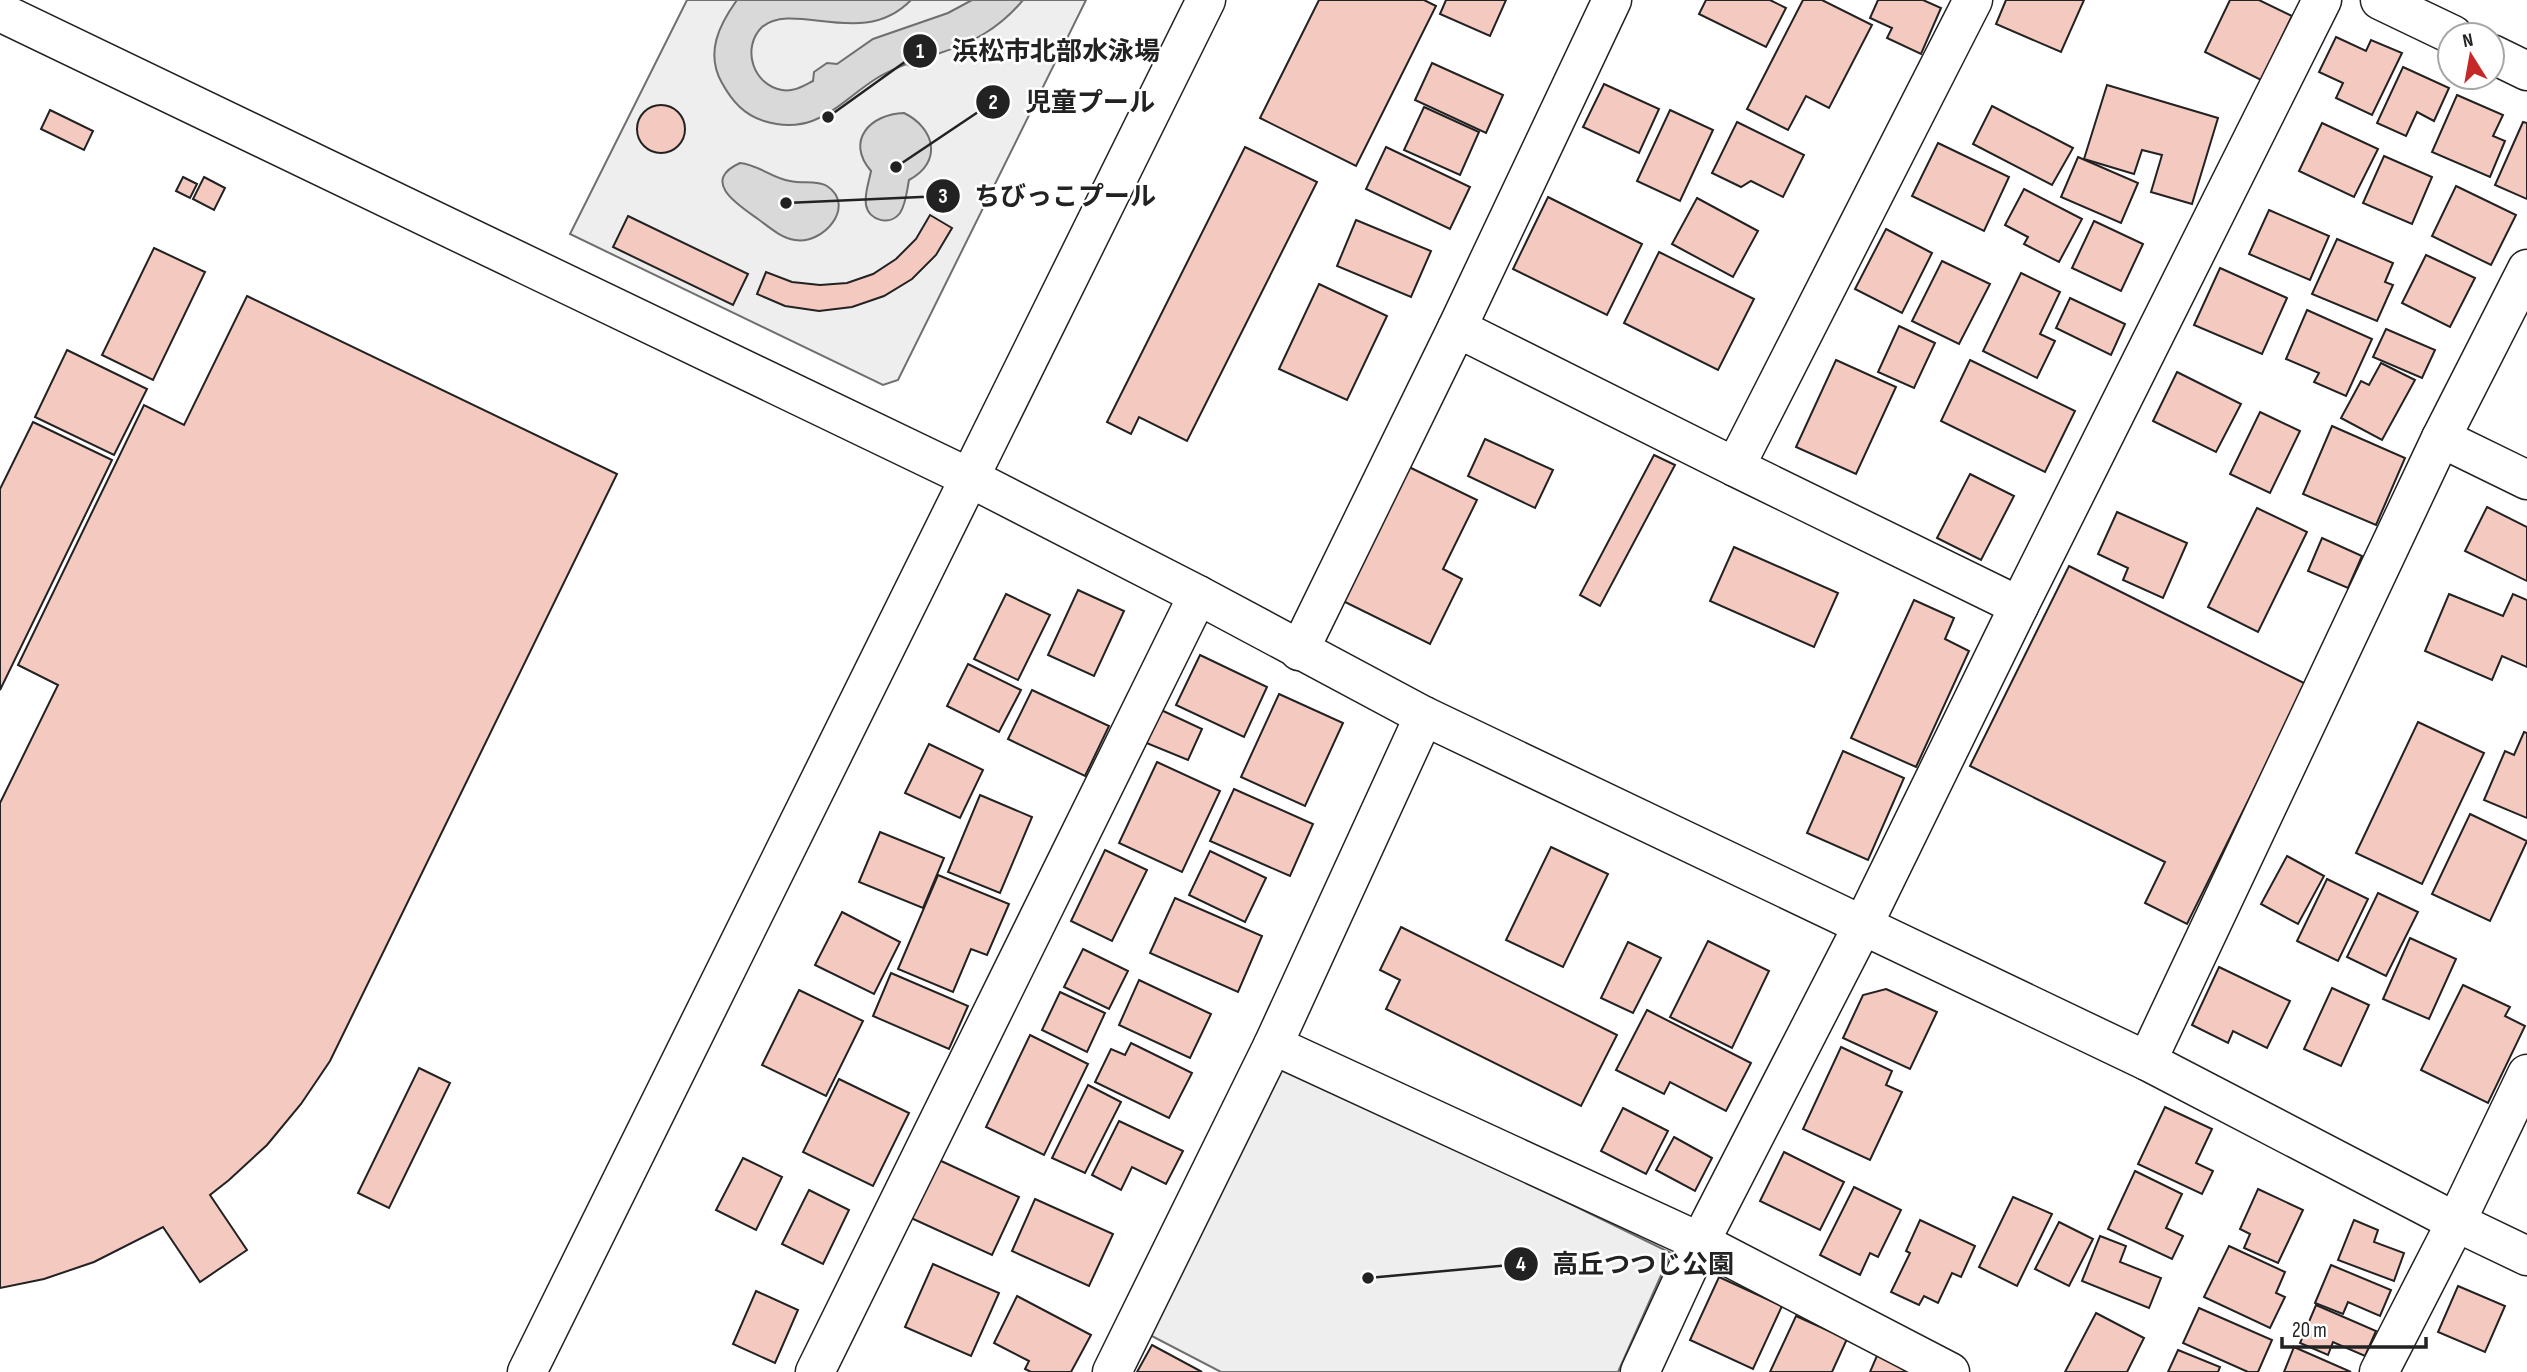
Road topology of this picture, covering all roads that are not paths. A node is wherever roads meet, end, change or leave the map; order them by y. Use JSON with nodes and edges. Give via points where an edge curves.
{"nodes":[{"id":1,"x":1206,"y":0,"type":"edge"},
{"id":2,"x":1612,"y":0,"type":"edge"},
{"id":3,"x":1973,"y":0,"type":"edge"},
{"id":4,"x":2322,"y":0,"type":"edge"},
{"id":5,"x":2380,"y":0,"type":"edge"},
{"id":6,"x":0,"y":12,"type":"edge"},
{"id":7,"x":2436,"y":27,"type":"edge"},
{"id":8,"x":2506,"y":61,"type":"edge"},
{"id":9,"x":2527,"y":71,"type":"edge"},
{"id":10,"x":2527,"y":269,"type":"edge"},
{"id":11,"x":1457,"y":328,"type":"junction"},
{"id":12,"x":2441,"y":438,"type":"junction"},
{"id":13,"x":1735,"y":467,"type":"junction"},
{"id":14,"x":970,"y":478,"type":"junction"},
{"id":15,"x":2527,"y":480,"type":"edge"},
{"id":16,"x":1198,"y":595,"type":"junction"},
{"id":17,"x":2019,"y":606,"type":"junction"},
{"id":18,"x":1299,"y":651,"type":"junction"},
{"id":19,"x":1424,"y":716,"type":"junction"},
{"id":20,"x":1862,"y":927,"type":"junction"},
{"id":21,"x":1273,"y":1045,"type":"junction"},
{"id":22,"x":2147,"y":1061,"type":"junction"},
{"id":23,"x":2527,"y":1073,"type":"edge"},
{"id":24,"x":2456,"y":1222,"type":"junction"},
{"id":25,"x":1700,"y":1242,"type":"junction"},
{"id":26,"x":2527,"y":1256,"type":"edge"},
{"id":27,"x":527,"y":1372,"type":"edge"},
{"id":28,"x":815,"y":1372,"type":"edge"},
{"id":29,"x":1112,"y":1372,"type":"edge"},
{"id":30,"x":1640,"y":1372,"type":"edge"},
{"id":31,"x":1950,"y":1372,"type":"edge"},
{"id":32,"x":2379,"y":1372,"type":"edge"}],
"edges":[{"from":1,"to":14,"type":"street"},
{"from":2,"to":11,"type":"street"},
{"from":3,"to":13,"type":"street"},
{"from":4,"to":17,"type":"street"},
{"from":5,"to":7,"type":"street"},
{"from":6,"to":14,"type":"street"},
{"from":8,"to":9,"type":"street"},
{"from":10,"to":12,"type":"street"},
{"from":11,"to":13,"type":"street"},
{"from":11,"to":18,"type":"street"},
{"from":12,"to":15,"type":"street"},
{"from":12,"to":22,"type":"street"},
{"from":13,"to":17,"type":"street"},
{"from":14,"to":16,"type":"street"},
{"from":14,"to":27,"type":"street"},
{"from":16,"to":18,"type":"street"},
{"from":16,"to":28,"type":"street"},
{"from":17,"to":20,"type":"street"},
{"from":18,"to":19,"type":"street"},
{"from":19,"to":20,"type":"street"},
{"from":19,"to":21,"type":"street"},
{"from":20,"to":22,"type":"street"},
{"from":20,"to":25,"type":"street"},
{"from":21,"to":25,"type":"street"},
{"from":21,"to":29,"type":"street"},
{"from":22,"to":24,"type":"street"},
{"from":23,"to":24,"type":"street"},
{"from":24,"to":26,"type":"street"},
{"from":24,"to":32,"type":"street"},
{"from":25,"to":30,"type":"street"},
{"from":25,"to":31,"type":"street"}]}
